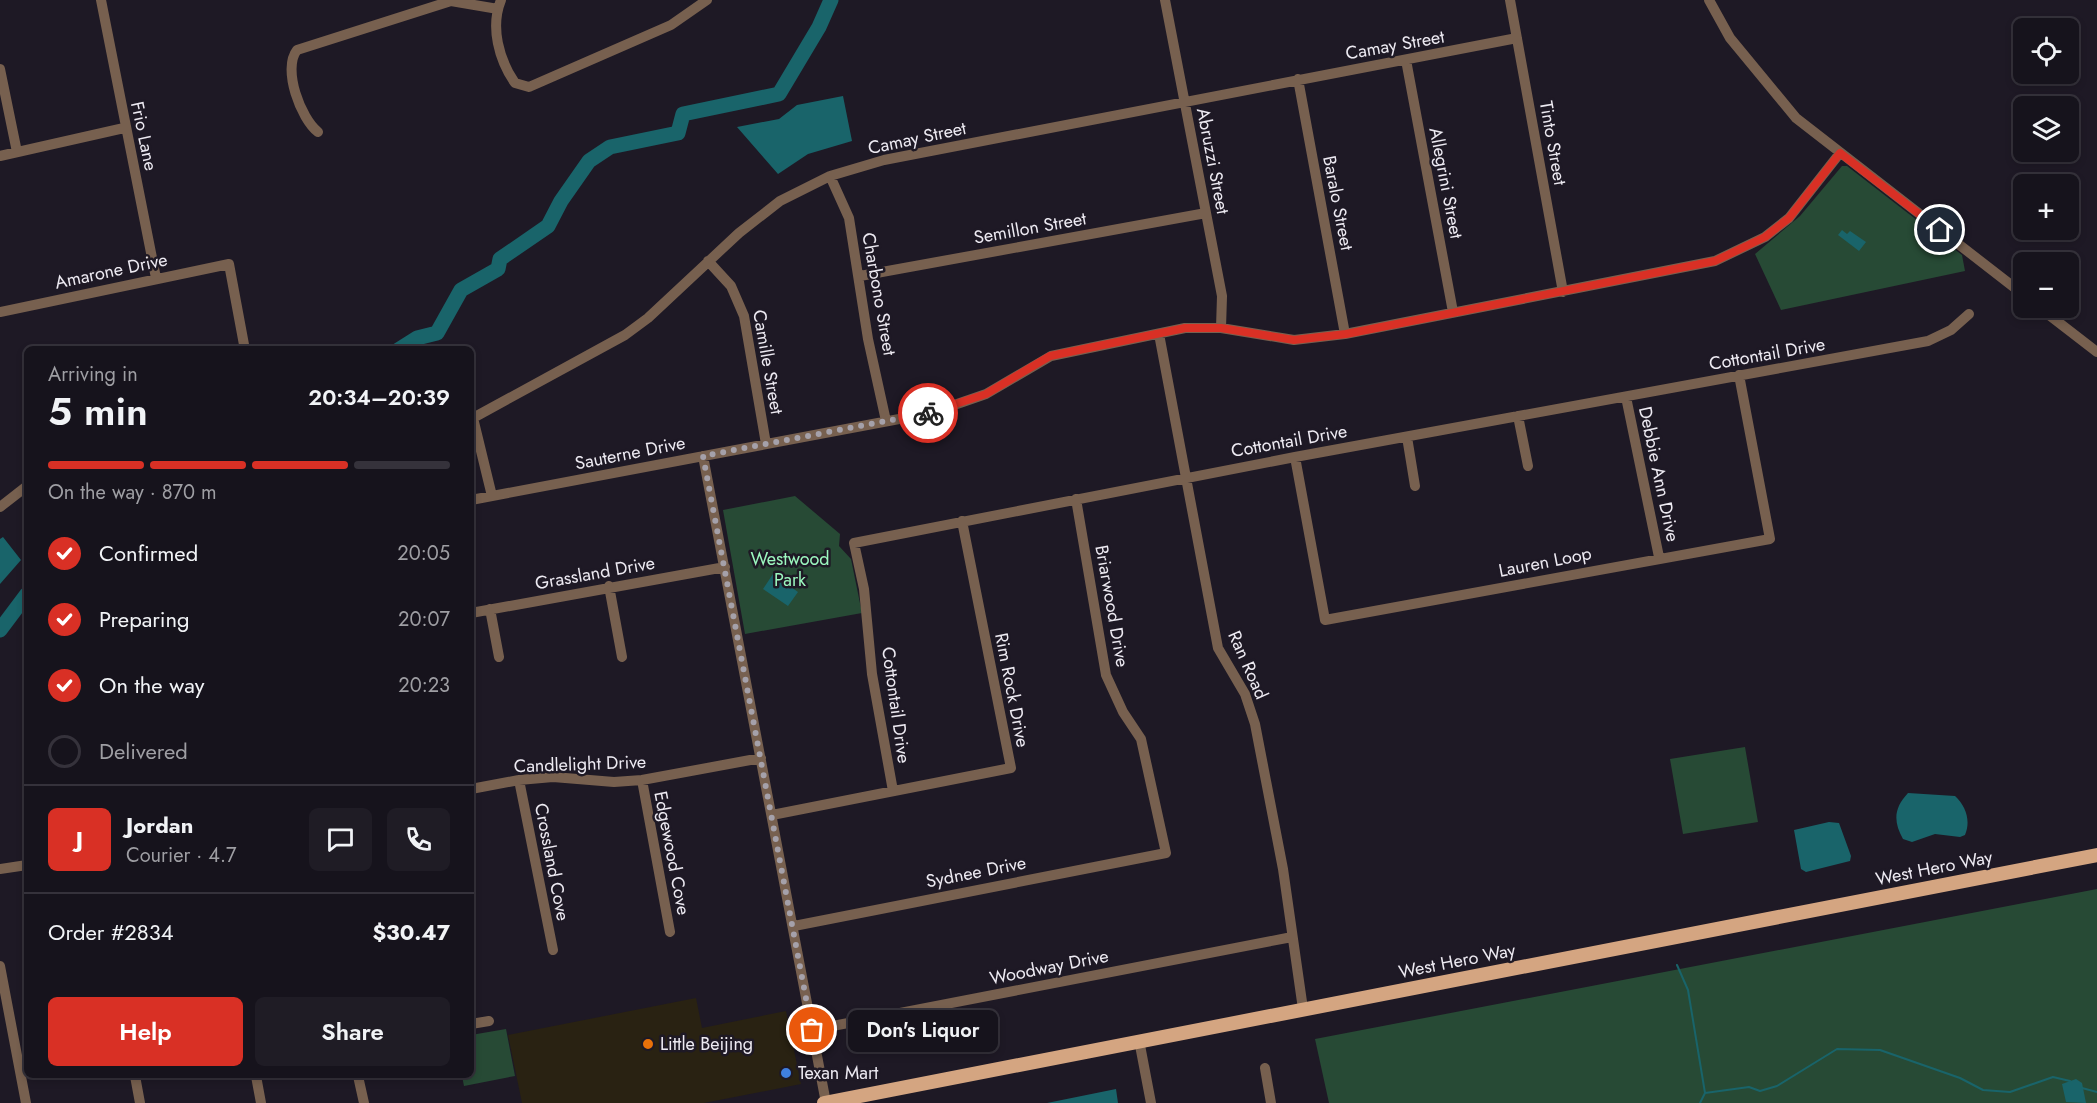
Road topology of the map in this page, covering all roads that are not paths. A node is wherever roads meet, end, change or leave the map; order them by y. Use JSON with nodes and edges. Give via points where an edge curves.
{"nodes":[{"id":1,"x":101,"y":0,"type":"edge"},
{"id":2,"x":708,"y":0,"type":"edge"},
{"id":3,"x":1165,"y":0,"type":"edge"},
{"id":4,"x":1510,"y":0,"type":"edge"},
{"id":5,"x":1709,"y":0,"type":"edge"},
{"id":6,"x":499,"y":4,"type":"edge"},
{"id":7,"x":1517,"y":38,"type":"junction"},
{"id":8,"x":1406,"y":60,"type":"junction"},
{"id":9,"x":0,"y":69,"type":"edge"},
{"id":10,"x":1298,"y":79,"type":"junction"},
{"id":11,"x":1184,"y":101,"type":"junction"},
{"id":12,"x":124,"y":128,"type":"junction"},
{"id":13,"x":318,"y":132,"type":"dead end"},
{"id":14,"x":17,"y":152,"type":"junction"},
{"id":15,"x":1840,"y":153,"type":"junction"},
{"id":16,"x":0,"y":156,"type":"edge"},
{"id":17,"x":830,"y":176,"type":"junction"},
{"id":18,"x":1206,"y":213,"type":"junction"},
{"id":19,"x":708,"y":261,"type":"junction"},
{"id":20,"x":860,"y":276,"type":"junction"},
{"id":21,"x":156,"y":278,"type":"junction"},
{"id":22,"x":2013,"y":287,"type":"edge"},
{"id":23,"x":1563,"y":292,"type":"junction"},
{"id":24,"x":0,"y":312,"type":"edge"},
{"id":25,"x":1453,"y":312,"type":"junction"},
{"id":26,"x":1970,"y":314,"type":"dead end"},
{"id":27,"x":2053,"y":318,"type":"edge"},
{"id":28,"x":1221,"y":328,"type":"junction"},
{"id":29,"x":1159,"y":334,"type":"junction"},
{"id":30,"x":1346,"y":334,"type":"junction"},
{"id":31,"x":244,"y":346,"type":"edge"},
{"id":32,"x":2097,"y":352,"type":"edge"},
{"id":33,"x":1739,"y":375,"type":"junction"},
{"id":34,"x":1626,"y":397,"type":"junction"},
{"id":35,"x":1518,"y":416,"type":"junction"},
{"id":36,"x":885,"y":421,"type":"junction"},
{"id":37,"x":1407,"y":437,"type":"junction"},
{"id":38,"x":766,"y":444,"type":"junction"},
{"id":39,"x":703,"y":456,"type":"junction"},
{"id":40,"x":1295,"y":457,"type":"junction"},
{"id":41,"x":1528,"y":466,"type":"dead end"},
{"id":42,"x":1186,"y":477,"type":"junction"},
{"id":43,"x":1415,"y":486,"type":"dead end"},
{"id":44,"x":24,"y":488,"type":"edge"},
{"id":45,"x":492,"y":496,"type":"junction"},
{"id":46,"x":474,"y":499,"type":"edge"},
{"id":47,"x":1076,"y":499,"type":"junction"},
{"id":48,"x":2,"y":501,"type":"edge"},
{"id":49,"x":962,"y":521,"type":"junction"},
{"id":50,"x":1659,"y":557,"type":"junction"},
{"id":51,"x":725,"y":567,"type":"junction"},
{"id":52,"x":609,"y":586,"type":"junction"},
{"id":53,"x":490,"y":609,"type":"junction"},
{"id":54,"x":474,"y":612,"type":"edge"},
{"id":55,"x":499,"y":657,"type":"dead end"},
{"id":56,"x":622,"y":657,"type":"dead end"},
{"id":57,"x":761,"y":758,"type":"junction"},
{"id":58,"x":519,"y":780,"type":"junction"},
{"id":59,"x":642,"y":780,"type":"junction"},
{"id":60,"x":474,"y":788,"type":"edge"},
{"id":61,"x":893,"y":791,"type":"junction"},
{"id":62,"x":772,"y":815,"type":"junction"},
{"id":63,"x":1166,"y":853,"type":"joint"},
{"id":64,"x":2097,"y":855,"type":"edge"},
{"id":65,"x":24,"y":866,"type":"edge"},
{"id":66,"x":0,"y":870,"type":"edge"},
{"id":67,"x":794,"y":926,"type":"junction"},
{"id":68,"x":670,"y":932,"type":"dead end"},
{"id":69,"x":1292,"y":937,"type":"junction"},
{"id":70,"x":553,"y":950,"type":"dead end"},
{"id":71,"x":0,"y":966,"type":"edge"},
{"id":72,"x":1303,"y":1009,"type":"junction"},
{"id":73,"x":489,"y":1021,"type":"dead end"},
{"id":74,"x":474,"y":1024,"type":"edge"},
{"id":75,"x":812,"y":1030,"type":"junction"},
{"id":76,"x":1139,"y":1040,"type":"junction"},
{"id":77,"x":1265,"y":1068,"type":"dead end"},
{"id":78,"x":135,"y":1078,"type":"edge"},
{"id":79,"x":256,"y":1078,"type":"edge"},
{"id":80,"x":358,"y":1078,"type":"edge"},
{"id":81,"x":26,"y":1103,"type":"edge"},
{"id":82,"x":140,"y":1103,"type":"edge"},
{"id":83,"x":261,"y":1103,"type":"edge"},
{"id":84,"x":364,"y":1103,"type":"edge"},
{"id":85,"x":825,"y":1103,"type":"edge"},
{"id":86,"x":1151,"y":1103,"type":"edge"},
{"id":87,"x":1271,"y":1103,"type":"edge"}],
"edges":[{"from":1,"to":12,"type":"street","name":"Frio Lane"},
{"from":2,"to":6,"type":"street","via":[[662,30],[537,84],[523,86],[510,76],[497,39]]},
{"from":3,"to":11,"type":"street","name":"Abruzzi Street"},
{"from":4,"to":7,"type":"street","name":"Tinto Street"},
{"from":5,"to":15,"type":"street","via":[[1730,38],[1796,118]]},
{"from":6,"to":13,"type":"street","via":[[451,2],[297,50],[290,69],[303,115]]},
{"from":7,"to":8,"type":"street","name":"Camay Street"},
{"from":7,"to":23,"type":"street","name":"Tinto Street"},
{"from":8,"to":10,"type":"street","name":"Camay Street"},
{"from":8,"to":25,"type":"street","name":"Allegrini Street"},
{"from":9,"to":14,"type":"street"},
{"from":10,"to":11,"type":"street","name":"Camay Street"},
{"from":10,"to":30,"type":"street","name":"Baralo Street"},
{"from":11,"to":17,"type":"street","name":"Camay Street","via":[[884,160]]},
{"from":11,"to":18,"type":"street","name":"Abruzzi Street"},
{"from":12,"to":14,"type":"street"},
{"from":12,"to":21,"type":"street","name":"Frio Lane"},
{"from":14,"to":16,"type":"street"},
{"from":15,"to":22,"type":"street"},
{"from":15,"to":23,"type":"street","name":"Sauterne Drive","via":[[1789,218],[1743,249],[1715,261]]},
{"from":17,"to":19,"type":"street","name":"Camay Street","via":[[780,201]]},
{"from":17,"to":20,"type":"street","name":"Charbono Street","via":[[849,218]]},
{"from":18,"to":20,"type":"street","name":"Semillon Street"},
{"from":18,"to":28,"type":"street","name":"Abruzzi Street","via":[[1222,296]]},
{"from":19,"to":38,"type":"street","name":"Camille Street","via":[[731,286],[742,309]]},
{"from":19,"to":45,"type":"street","name":"Camay Street","via":[[625,335],[474,418]]},
{"from":20,"to":36,"type":"street","name":"Charbono Street"},
{"from":21,"to":24,"type":"street","name":"Amarone Drive"},
{"from":21,"to":31,"type":"street","name":"Amarone Drive","via":[[229,264]]},
{"from":23,"to":25,"type":"street","name":"Sauterne Drive"},
{"from":25,"to":30,"type":"street","name":"Sauterne Drive"},
{"from":26,"to":33,"type":"street","name":"Cottontail Drive","via":[[1951,330],[1928,341]]},
{"from":27,"to":32,"type":"street"},
{"from":28,"to":29,"type":"street","name":"Sauterne Drive","via":[[1185,328]]},
{"from":28,"to":30,"type":"street","name":"Sauterne Drive","via":[[1294,340]]},
{"from":29,"to":36,"type":"street","name":"Sauterne Drive","via":[[1050,356],[986,394],[931,413]]},
{"from":29,"to":42,"type":"street","name":"Ran Road"},
{"from":33,"to":34,"type":"street","name":"Cottontail Drive"},
{"from":33,"to":50,"type":"street","name":"Lauren Loop","via":[[1770,539]]},
{"from":34,"to":35,"type":"street","name":"Cottontail Drive"},
{"from":34,"to":50,"type":"street","name":"Debbie Ann Drive"},
{"from":35,"to":37,"type":"street","name":"Cottontail Drive"},
{"from":35,"to":41,"type":"street"},
{"from":36,"to":38,"type":"street","name":"Sauterne Drive"},
{"from":37,"to":40,"type":"street","name":"Cottontail Drive"},
{"from":37,"to":43,"type":"street"},
{"from":38,"to":39,"type":"street","name":"Sauterne Drive"},
{"from":39,"to":45,"type":"street","name":"Sauterne Drive"},
{"from":39,"to":51,"type":"street"},
{"from":40,"to":42,"type":"street","name":"Cottontail Drive"},
{"from":40,"to":50,"type":"street","name":"Lauren Loop","via":[[1325,620]]},
{"from":42,"to":47,"type":"street","name":"Cottontail Drive"},
{"from":42,"to":69,"type":"street","name":"Ran Road","via":[[1218,648],[1245,694],[1255,724]]},
{"from":44,"to":48,"type":"street"},
{"from":45,"to":46,"type":"street","name":"Sauterne Drive"},
{"from":47,"to":49,"type":"street","name":"Cottontail Drive"},
{"from":47,"to":63,"type":"street","name":"Briarwood Drive","via":[[1106,675],[1141,739]]},
{"from":49,"to":61,"type":"street","name":"Cottontail Drive","via":[[854,543]]},
{"from":49,"to":61,"type":"street","name":"Rim Rock Drive","via":[[1011,768]]},
{"from":51,"to":52,"type":"street","name":"Grassland Drive"},
{"from":51,"to":57,"type":"street"},
{"from":52,"to":53,"type":"street","name":"Grassland Drive"},
{"from":52,"to":56,"type":"street"},
{"from":53,"to":54,"type":"street","name":"Grassland Drive"},
{"from":53,"to":55,"type":"street"},
{"from":57,"to":59,"type":"street","name":"Candlelight Drive"},
{"from":57,"to":62,"type":"street"},
{"from":58,"to":59,"type":"street","name":"Candlelight Drive"},
{"from":58,"to":60,"type":"street","name":"Candlelight Drive"},
{"from":58,"to":70,"type":"street","name":"Crossland Cove"},
{"from":59,"to":68,"type":"street","name":"Edgewood Cove"},
{"from":61,"to":62,"type":"street","name":"Rim Rock Drive"},
{"from":62,"to":67,"type":"street"},
{"from":63,"to":67,"type":"street","name":"Sydnee Drive"},
{"from":64,"to":72,"type":"main road","name":"West Hero Way"},
{"from":65,"to":66,"type":"street"},
{"from":67,"to":75,"type":"street"},
{"from":69,"to":72,"type":"street","name":"Ran Road"},
{"from":69,"to":75,"type":"street","name":"Woodway Drive"},
{"from":71,"to":81,"type":"street"},
{"from":72,"to":76,"type":"main road","name":"West Hero Way"},
{"from":73,"to":74,"type":"street"},
{"from":75,"to":85,"type":"street"},
{"from":76,"to":85,"type":"main road","name":"West Hero Way"},
{"from":76,"to":86,"type":"street"},
{"from":77,"to":87,"type":"street"},
{"from":78,"to":82,"type":"street"},
{"from":79,"to":83,"type":"street"},
{"from":80,"to":84,"type":"street"}]}
